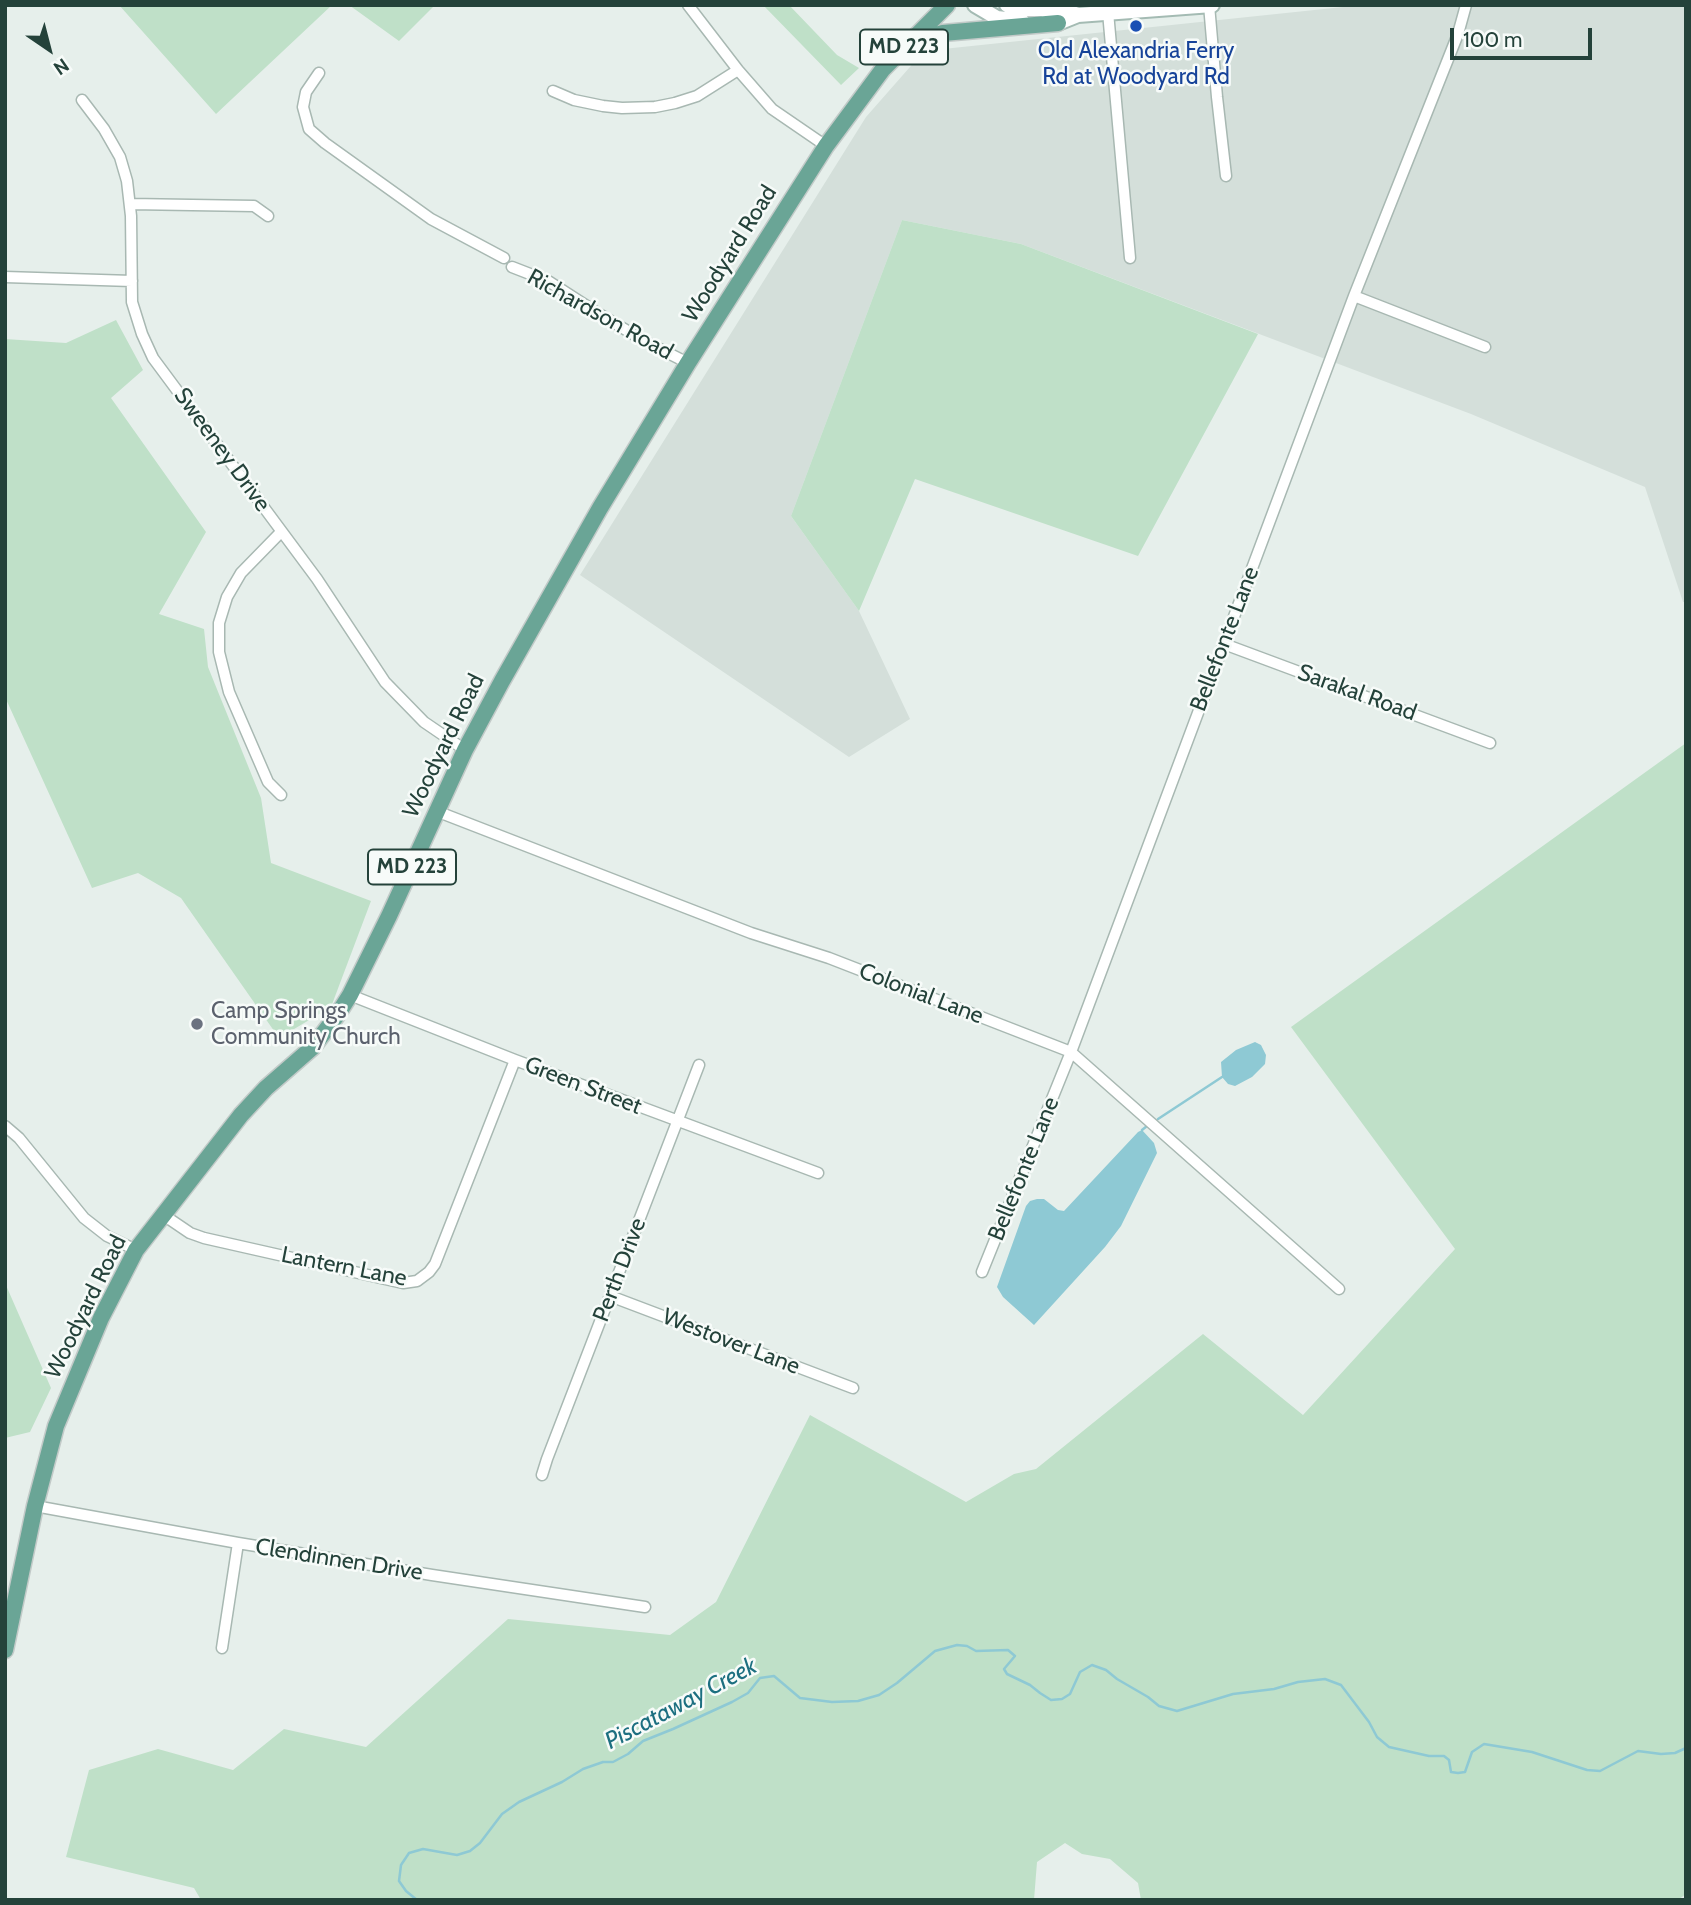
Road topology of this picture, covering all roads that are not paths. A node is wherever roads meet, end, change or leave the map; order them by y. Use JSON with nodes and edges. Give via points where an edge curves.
{"nodes":[{"id":1,"x":688,"y":5,"type":"edge"},
{"id":2,"x":933,"y":5,"type":"edge"},
{"id":3,"x":947,"y":5,"type":"edge"},
{"id":4,"x":975,"y":5,"type":"edge"},
{"id":5,"x":1007,"y":5,"type":"edge"},
{"id":6,"x":1210,"y":5,"type":"edge"},
{"id":7,"x":1466,"y":5,"type":"edge"},
{"id":8,"x":1108,"y":12,"type":"junction"},
{"id":9,"x":1078,"y":15,"type":"junction"},
{"id":10,"x":1058,"y":23,"type":"junction"},
{"id":11,"x":892,"y":61,"type":"junction"},
{"id":12,"x":738,"y":70,"type":"junction"},
{"id":13,"x":319,"y":73,"type":"dead end"},
{"id":14,"x":553,"y":91,"type":"dead end"},
{"id":15,"x":82,"y":100,"type":"dead end"},
{"id":16,"x":826,"y":146,"type":"junction"},
{"id":17,"x":1226,"y":176,"type":"dead end"},
{"id":18,"x":130,"y":204,"type":"junction"},
{"id":19,"x":268,"y":216,"type":"dead end"},
{"id":20,"x":504,"y":258,"type":"dead end"},
{"id":21,"x":1130,"y":258,"type":"dead end"},
{"id":22,"x":512,"y":267,"type":"dead end"},
{"id":23,"x":5,"y":277,"type":"edge"},
{"id":24,"x":132,"y":281,"type":"junction"},
{"id":25,"x":1354,"y":296,"type":"junction"},
{"id":26,"x":1485,"y":346,"type":"dead end"},
{"id":27,"x":688,"y":363,"type":"junction"},
{"id":28,"x":281,"y":532,"type":"junction"},
{"id":29,"x":1224,"y":645,"type":"junction"},
{"id":30,"x":1490,"y":743,"type":"dead end"},
{"id":31,"x":465,"y":750,"type":"junction"},
{"id":32,"x":281,"y":795,"type":"dead end"},
{"id":33,"x":436,"y":811,"type":"junction"},
{"id":34,"x":350,"y":995,"type":"junction"},
{"id":35,"x":1071,"y":1052,"type":"junction"},
{"id":36,"x":515,"y":1059,"type":"junction"},
{"id":37,"x":698,"y":1065,"type":"dead end"},
{"id":38,"x":677,"y":1121,"type":"junction"},
{"id":39,"x":5,"y":1126,"type":"edge"},
{"id":40,"x":818,"y":1173,"type":"dead end"},
{"id":41,"x":162,"y":1214,"type":"junction"},
{"id":42,"x":136,"y":1250,"type":"junction"},
{"id":43,"x":982,"y":1272,"type":"dead end"},
{"id":44,"x":1339,"y":1289,"type":"dead end"},
{"id":45,"x":610,"y":1296,"type":"junction"},
{"id":46,"x":853,"y":1388,"type":"dead end"},
{"id":47,"x":542,"y":1475,"type":"dead end"},
{"id":48,"x":35,"y":1506,"type":"junction"},
{"id":49,"x":238,"y":1543,"type":"junction"},
{"id":50,"x":645,"y":1607,"type":"dead end"},
{"id":51,"x":222,"y":1648,"type":"dead end"},
{"id":52,"x":5,"y":1650,"type":"edge"}],
"edges":[{"from":1,"to":12,"type":"street"},
{"from":2,"to":11,"type":"main road"},
{"from":3,"to":11,"type":"main road","name":"Woodyard Road","number":"MD 223"},
{"from":4,"to":10,"type":"main road","via":[[1006,20]]},
{"from":5,"to":9,"type":"main road","via":[[1062,9]]},
{"from":6,"to":8,"type":"main road"},
{"from":6,"to":17,"type":"street"},
{"from":7,"to":25,"type":"street","name":"Bellefonte Lane"},
{"from":8,"to":9,"type":"main road"},
{"from":8,"to":21,"type":"street"},
{"from":9,"to":10,"type":"main road"},
{"from":10,"to":11,"type":"main road","via":[[943,33]]},
{"from":11,"to":16,"type":"main road","name":"Woodyard Road","number":"MD 223"},
{"from":12,"to":14,"type":"street","via":[[696,96],[655,107],[603,106]]},
{"from":12,"to":16,"type":"street","via":[[772,109]]},
{"from":13,"to":20,"type":"street","via":[[306,92],[303,107],[309,129],[432,219]]},
{"from":15,"to":18,"type":"street","name":"Sweeney Drive","via":[[120,157]]},
{"from":16,"to":27,"type":"main road","name":"Woodyard Road","number":"MD 223"},
{"from":18,"to":19,"type":"street","via":[[254,206]]},
{"from":18,"to":24,"type":"street","name":"Sweeney Drive"},
{"from":22,"to":27,"type":"street","name":"Richardson Road","via":[[548,281]]},
{"from":23,"to":24,"type":"street"},
{"from":24,"to":28,"type":"street","name":"Sweeney Drive","via":[[132,302],[153,358]]},
{"from":25,"to":26,"type":"street"},
{"from":25,"to":29,"type":"street","name":"Bellefonte Lane"},
{"from":27,"to":31,"type":"main road","name":"Woodyard Road","number":"MD 223","via":[[600,508]]},
{"from":28,"to":31,"type":"street","name":"Sweeney Drive","via":[[392,689],[424,722]]},
{"from":28,"to":32,"type":"street","via":[[241,573],[219,624],[219,652],[229,692],[268,782]]},
{"from":29,"to":30,"type":"street","name":"Sarakal Road"},
{"from":29,"to":35,"type":"street","name":"Bellefonte Lane"},
{"from":31,"to":33,"type":"main road","name":"Woodyard Road","number":"MD 223"},
{"from":33,"to":34,"type":"main road","name":"Woodyard Road","number":"MD 223"},
{"from":33,"to":35,"type":"street","name":"Colonial Lane"},
{"from":34,"to":36,"type":"street","name":"Green Street"},
{"from":34,"to":41,"type":"main road","name":"Woodyard Road","number":"MD 223","via":[[313,1047],[241,1115]]},
{"from":35,"to":43,"type":"street","name":"Bellefonte Lane"},
{"from":35,"to":44,"type":"street","name":"Colonial Lane"},
{"from":36,"to":38,"type":"street","name":"Green Street"},
{"from":36,"to":41,"type":"street","name":"Lantern Lane","via":[[435,1264],[417,1281],[403,1283],[204,1238]]},
{"from":37,"to":38,"type":"street","name":"Perth Drive"},
{"from":38,"to":40,"type":"street","name":"Green Street"},
{"from":38,"to":45,"type":"street","name":"Perth Drive"},
{"from":39,"to":42,"type":"street","via":[[84,1218]]},
{"from":41,"to":42,"type":"main road","name":"Woodyard Road","number":"MD 223"},
{"from":42,"to":48,"type":"main road","name":"Woodyard Road","number":"MD 223","via":[[101,1318],[56,1426]]},
{"from":45,"to":46,"type":"street","name":"Westover Lane"},
{"from":45,"to":47,"type":"street","name":"Perth Drive"},
{"from":48,"to":49,"type":"street","name":"Clendinnen Drive"},
{"from":48,"to":52,"type":"main road","name":"Woodyard Road","number":"MD 223"},
{"from":49,"to":50,"type":"street","name":"Clendinnen Drive"},
{"from":49,"to":51,"type":"street"}]}
